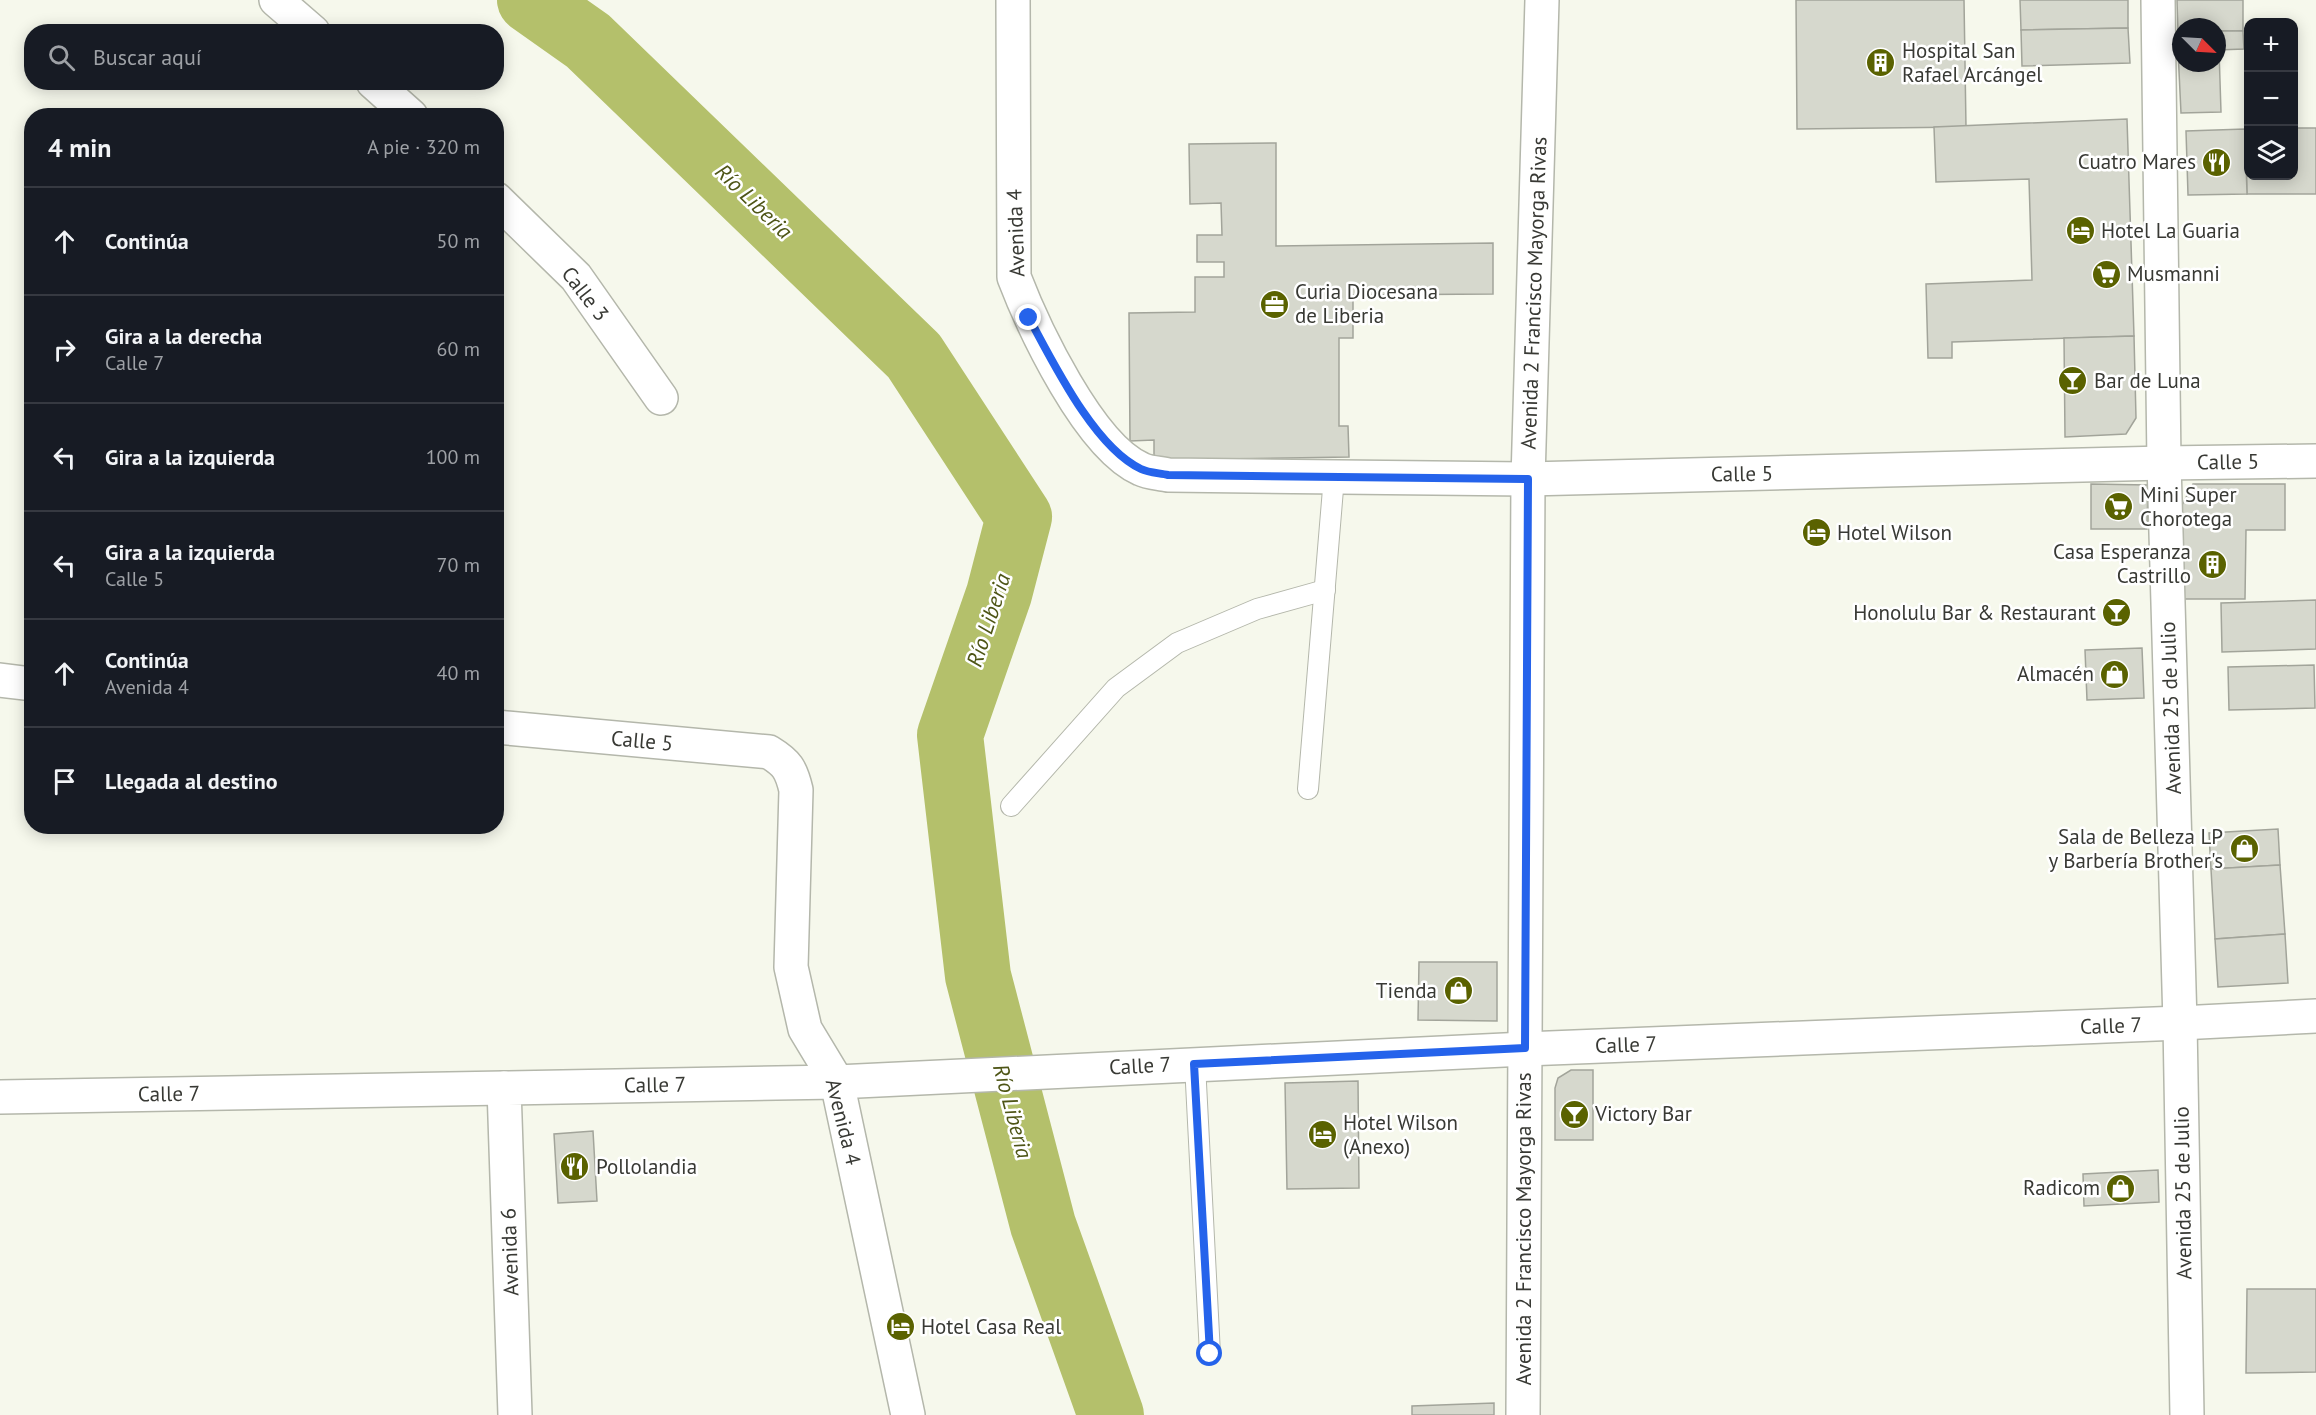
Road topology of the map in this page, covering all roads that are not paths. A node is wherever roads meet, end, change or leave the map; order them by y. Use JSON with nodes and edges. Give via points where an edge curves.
{"nodes":[{"id":1,"x":276,"y":0,"type":"edge"},
{"id":2,"x":1014,"y":0,"type":"edge"},
{"id":3,"x":1542,"y":0,"type":"edge"},
{"id":4,"x":2158,"y":0,"type":"edge"},
{"id":5,"x":304,"y":24,"type":"edge"},
{"id":6,"x":382,"y":90,"type":"edge"},
{"id":7,"x":402,"y":108,"type":"edge"},
{"id":8,"x":504,"y":207,"type":"edge"},
{"id":9,"x":661,"y":398,"type":"dead end"},
{"id":10,"x":2316,"y":461,"type":"edge"},
{"id":11,"x":2164,"y":463,"type":"junction"},
{"id":12,"x":1168,"y":475,"type":"joint"},
{"id":13,"x":1334,"y":477,"type":"junction"},
{"id":14,"x":1528,"y":479,"type":"junction"},
{"id":15,"x":1325,"y":590,"type":"junction"},
{"id":16,"x":0,"y":680,"type":"edge"},
{"id":17,"x":24,"y":683,"type":"edge"},
{"id":18,"x":504,"y":728,"type":"edge"},
{"id":19,"x":784,"y":762,"type":"joint"},
{"id":20,"x":1308,"y":789,"type":"dead end"},
{"id":21,"x":1011,"y":806,"type":"dead end"},
{"id":22,"x":2316,"y":1016,"type":"edge"},
{"id":23,"x":2180,"y":1023,"type":"junction"},
{"id":24,"x":1525,"y":1048,"type":"junction"},
{"id":25,"x":1194,"y":1064,"type":"junction"},
{"id":26,"x":837,"y":1082,"type":"junction"},
{"id":27,"x":504,"y":1088,"type":"junction"},
{"id":28,"x":0,"y":1097,"type":"edge"},
{"id":29,"x":1210,"y":1354,"type":"dead end"},
{"id":30,"x":515,"y":1415,"type":"edge"},
{"id":31,"x":908,"y":1415,"type":"edge"},
{"id":32,"x":1522,"y":1415,"type":"edge"},
{"id":33,"x":2187,"y":1415,"type":"edge"}],
"edges":[{"from":1,"to":5,"type":"street"},
{"from":2,"to":12,"type":"street","name":"Avenida 4","via":[[1014,277],[1029,318],[1085,416],[1120,455],[1142,470]]},
{"from":3,"to":14,"type":"street","name":"Avenida 2 Francisco Mayorga Rivas"},
{"from":4,"to":11,"type":"street","name":"Avenida 25 de Julio"},
{"from":6,"to":7,"type":"street"},
{"from":8,"to":9,"type":"street","name":"Calle 3","via":[[576,278]]},
{"from":10,"to":11,"type":"street","name":"Calle 5"},
{"from":11,"to":14,"type":"street","name":"Calle 5"},
{"from":11,"to":23,"type":"street","name":"Avenida 25 de Julio"},
{"from":12,"to":13,"type":"street","name":"Calle 5"},
{"from":13,"to":14,"type":"street","name":"Calle 5"},
{"from":13,"to":15,"type":"lane"},
{"from":14,"to":24,"type":"street","name":"Avenida 2 Francisco Mayorga Rivas"},
{"from":15,"to":20,"type":"lane"},
{"from":15,"to":21,"type":"lane","via":[[1257,609],[1177,643],[1116,688]]},
{"from":16,"to":17,"type":"street"},
{"from":18,"to":19,"type":"street","name":"Calle 5","via":[[769,752]]},
{"from":19,"to":26,"type":"street","name":"Avenida 4","via":[[796,790],[791,967],[805,1029]]},
{"from":22,"to":23,"type":"street","name":"Calle 7"},
{"from":23,"to":24,"type":"street","name":"Calle 7"},
{"from":23,"to":33,"type":"street","name":"Avenida 25 de Julio"},
{"from":24,"to":25,"type":"street","name":"Calle 7"},
{"from":24,"to":32,"type":"street","name":"Avenida 2 Francisco Mayorga Rivas"},
{"from":25,"to":26,"type":"street","name":"Calle 7"},
{"from":25,"to":29,"type":"lane"},
{"from":26,"to":27,"type":"street","name":"Calle 7"},
{"from":26,"to":31,"type":"street","name":"Avenida 4"},
{"from":27,"to":28,"type":"street","name":"Calle 7"},
{"from":27,"to":30,"type":"street","name":"Avenida 6"}]}
